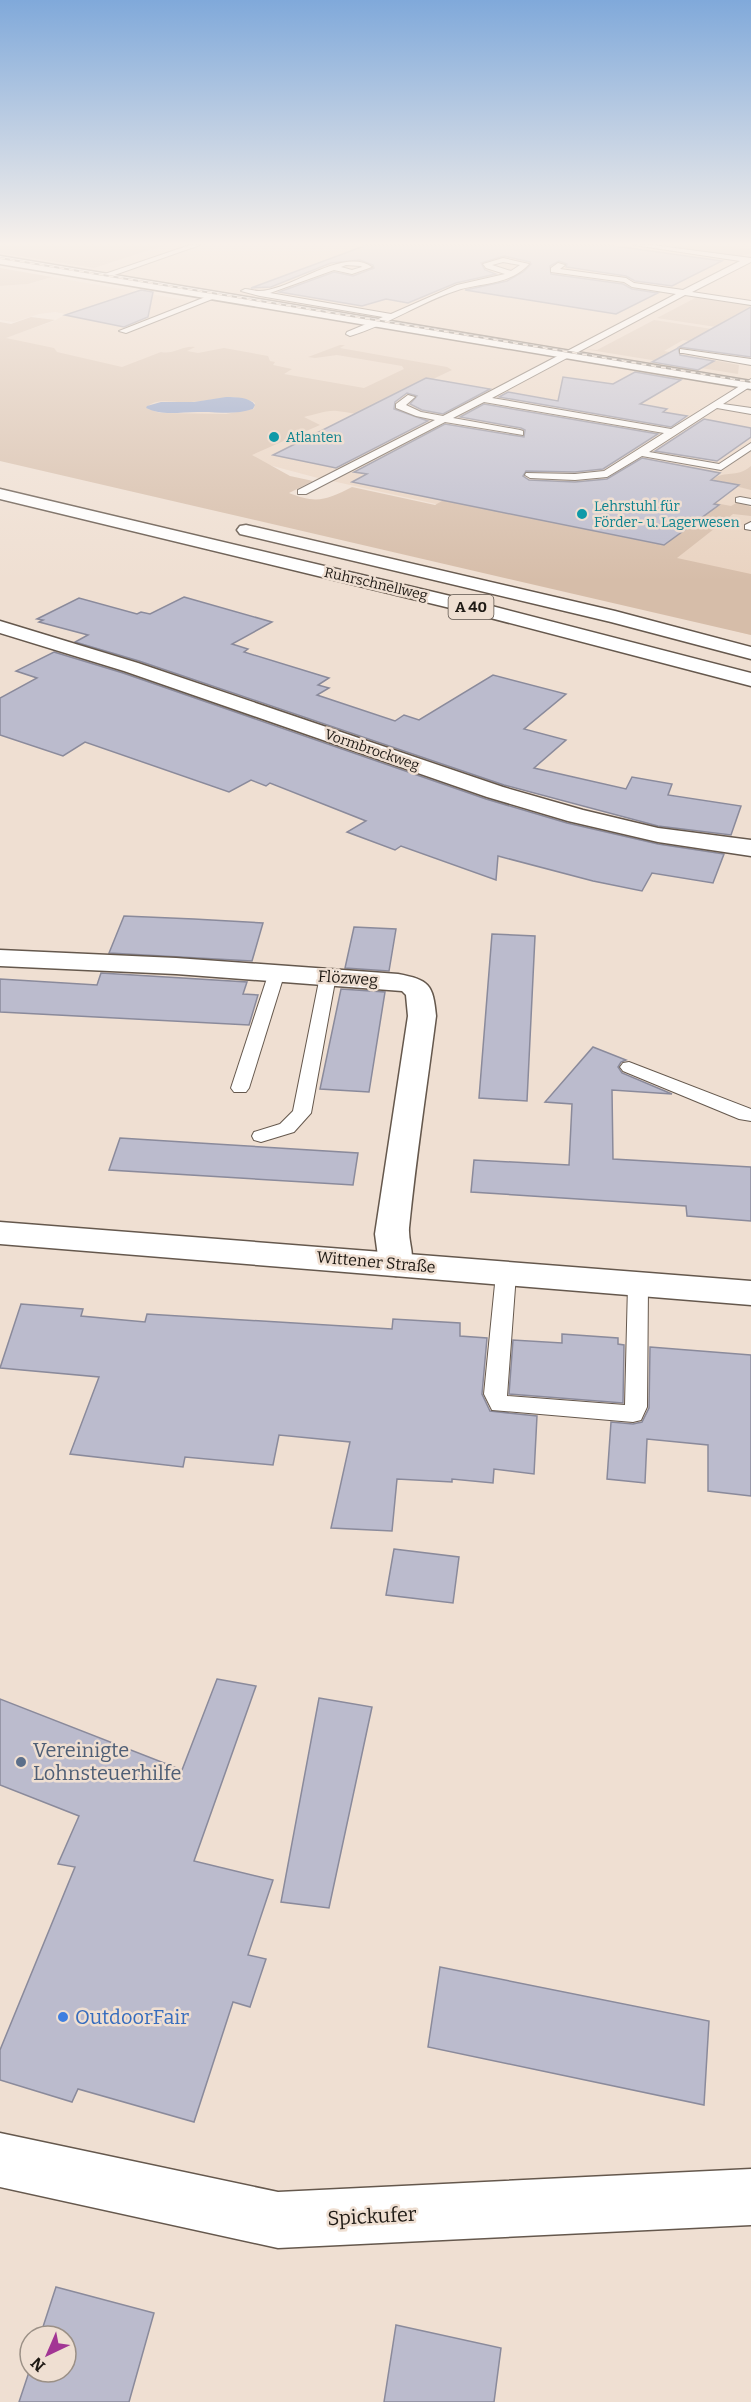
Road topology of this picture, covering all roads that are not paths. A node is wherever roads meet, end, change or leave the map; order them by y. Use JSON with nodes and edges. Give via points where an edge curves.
{"nodes":[{"id":1,"x":562,"y":357,"type":"edge"},
{"id":2,"x":579,"y":357,"type":"edge"},
{"id":3,"x":721,"y":357,"type":"edge"},
{"id":4,"x":751,"y":362,"type":"edge"},
{"id":5,"x":750,"y":384,"type":"edge"},
{"id":6,"x":411,"y":397,"type":"dead end"},
{"id":7,"x":485,"y":399,"type":"junction"},
{"id":8,"x":716,"y":405,"type":"junction"},
{"id":9,"x":751,"y":411,"type":"edge"},
{"id":10,"x":447,"y":419,"type":"junction"},
{"id":11,"x":520,"y":432,"type":"dead end"},
{"id":12,"x":672,"y":432,"type":"junction"},
{"id":13,"x":751,"y":446,"type":"edge"},
{"id":14,"x":640,"y":453,"type":"junction"},
{"id":15,"x":531,"y":475,"type":"dead end"},
{"id":16,"x":302,"y":492,"type":"dead end"},
{"id":17,"x":0,"y":494,"type":"edge"},
{"id":18,"x":225,"y":525,"type":"dead end"},
{"id":19,"x":0,"y":627,"type":"edge"},
{"id":20,"x":751,"y":652,"type":"edge"},
{"id":21,"x":751,"y":680,"type":"edge"},
{"id":22,"x":751,"y":848,"type":"edge"},
{"id":23,"x":0,"y":958,"type":"edge"},
{"id":24,"x":277,"y":972,"type":"junction"},
{"id":25,"x":328,"y":976,"type":"junction"},
{"id":26,"x":629,"y":1067,"type":"dead end"},
{"id":27,"x":240,"y":1089,"type":"dead end"},
{"id":28,"x":751,"y":1115,"type":"edge"},
{"id":29,"x":261,"y":1136,"type":"dead end"},
{"id":30,"x":0,"y":1233,"type":"edge"},
{"id":31,"x":396,"y":1264,"type":"junction"},
{"id":32,"x":506,"y":1274,"type":"junction"},
{"id":33,"x":638,"y":1285,"type":"junction"},
{"id":34,"x":751,"y":1293,"type":"edge"},
{"id":35,"x":0,"y":2160,"type":"edge"},
{"id":36,"x":751,"y":2198,"type":"edge"}],
"edges":[{"from":1,"to":7,"type":"lane"},
{"from":2,"to":5,"type":"main road"},
{"from":3,"to":4,"type":"lane"},
{"from":5,"to":8,"type":"lane"},
{"from":6,"to":10,"type":"lane","via":[[399,406]]},
{"from":7,"to":10,"type":"lane"},
{"from":7,"to":12,"type":"lane"},
{"from":8,"to":9,"type":"lane"},
{"from":8,"to":12,"type":"lane"},
{"from":10,"to":11,"type":"lane"},
{"from":10,"to":16,"type":"lane"},
{"from":12,"to":14,"type":"lane"},
{"from":13,"to":14,"type":"lane","via":[[721,467]]},
{"from":14,"to":15,"type":"lane","via":[[607,474]]},
{"from":17,"to":21,"type":"main road","name":"Ruhrschnellweg","number":"A 40","via":[[484,610]]},
{"from":18,"to":20,"type":"main road","name":"Ruhrschnellweg","number":"A 40"},
{"from":19,"to":22,"type":"main road","name":"Vormbrockweg","via":[[130,667],[495,792],[658,835]]},
{"from":23,"to":24,"type":"main road","name":"Flözweg"},
{"from":24,"to":25,"type":"main road","name":"Flözweg"},
{"from":24,"to":27,"type":"lane"},
{"from":25,"to":29,"type":"lane","via":[[302,1113],[287,1128]]},
{"from":25,"to":31,"type":"main road","name":"Flözweg","via":[[398,982],[420,993],[422,1016],[392,1234]]},
{"from":26,"to":28,"type":"lane"},
{"from":30,"to":31,"type":"main road","name":"Wittener Straße"},
{"from":31,"to":32,"type":"main road","name":"Wittener Straße"},
{"from":32,"to":33,"type":"main road","name":"Wittener Straße"},
{"from":32,"to":33,"type":"lane","via":[[495,1394],[500,1404],[633,1414]]},
{"from":33,"to":34,"type":"main road","name":"Wittener Straße"},
{"from":35,"to":36,"type":"main road","name":"Spickufer","via":[[278,2220]]}]}
